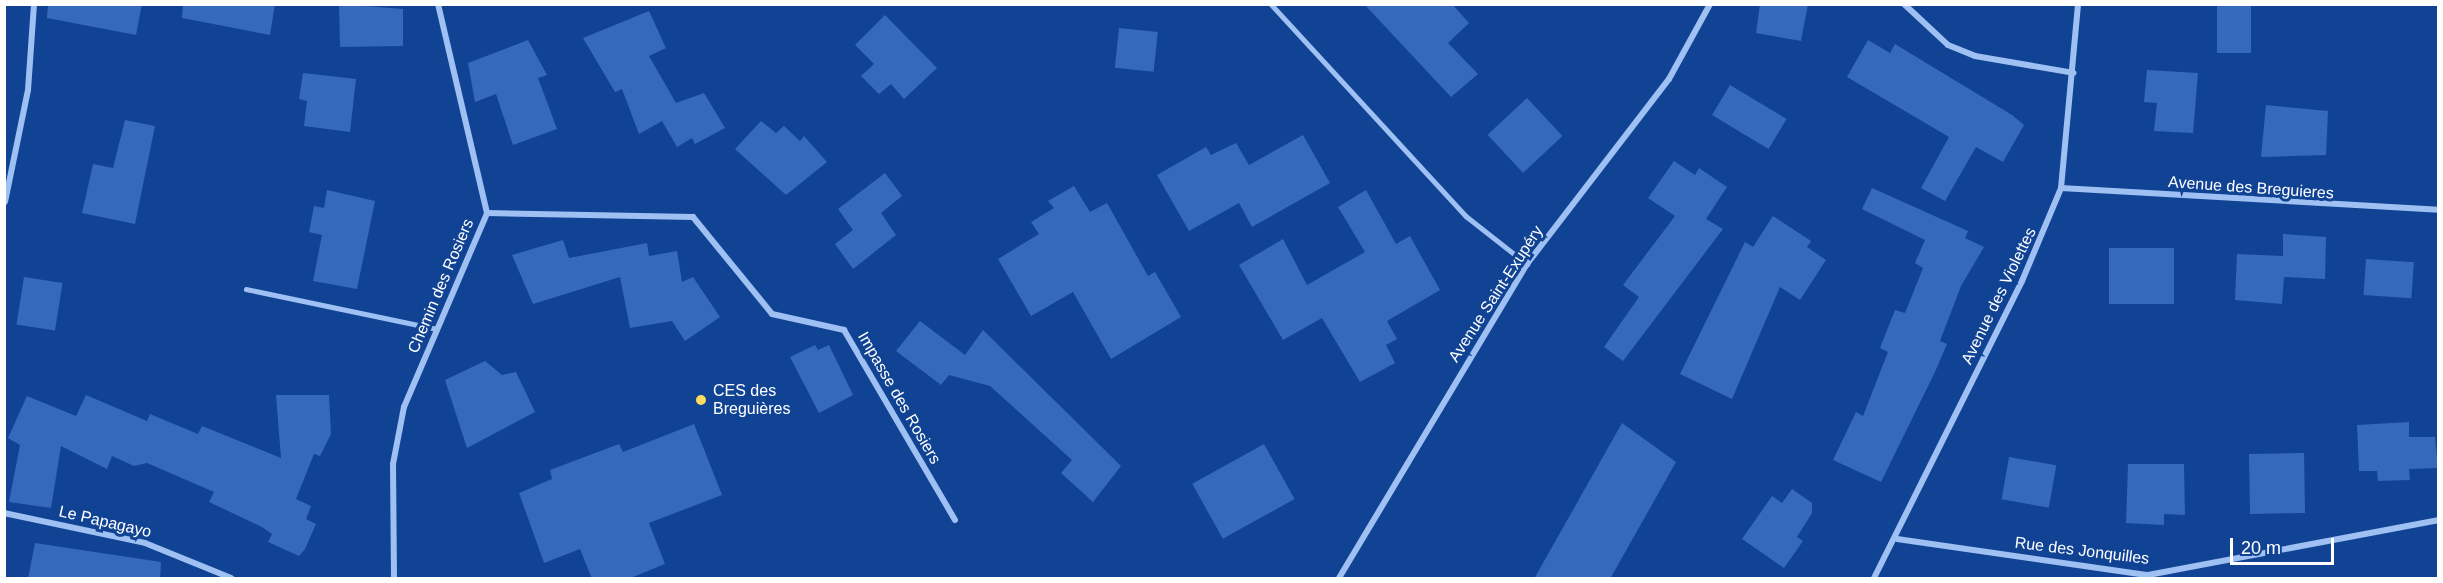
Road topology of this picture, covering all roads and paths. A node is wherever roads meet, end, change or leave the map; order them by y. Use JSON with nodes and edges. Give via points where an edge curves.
{"nodes":[{"id":1,"x":34,"y":4,"type":"edge"},
{"id":2,"x":438,"y":4,"type":"edge"},
{"id":3,"x":1271,"y":4,"type":"edge"},
{"id":4,"x":1710,"y":4,"type":"edge"},
{"id":5,"x":1904,"y":4,"type":"edge"},
{"id":6,"x":2078,"y":4,"type":"edge"},
{"id":7,"x":2074,"y":73,"type":"junction"},
{"id":8,"x":2061,"y":188,"type":"junction"},
{"id":9,"x":4,"y":202,"type":"edge"},
{"id":10,"x":2439,"y":210,"type":"edge"},
{"id":11,"x":487,"y":213,"type":"junction"},
{"id":12,"x":1527,"y":264,"type":"junction"},
{"id":13,"x":246,"y":289,"type":"dead end"},
{"id":14,"x":437,"y":329,"type":"junction"},
{"id":15,"x":4,"y":513,"type":"edge"},
{"id":16,"x":955,"y":520,"type":"dead end"},
{"id":17,"x":2439,"y":520,"type":"edge"},
{"id":18,"x":1897,"y":539,"type":"junction"},
{"id":19,"x":2150,"y":577,"type":"edge"},
{"id":20,"x":231,"y":579,"type":"edge"},
{"id":21,"x":394,"y":579,"type":"edge"},
{"id":22,"x":1339,"y":579,"type":"edge"},
{"id":23,"x":1874,"y":579,"type":"edge"}],
"edges":[{"from":1,"to":9,"type":"street","via":[[27,90]]},
{"from":2,"to":11,"type":"street","name":"Chemin des Rosiers"},
{"from":3,"to":12,"type":"lane","via":[[1466,216]]},
{"from":4,"to":12,"type":"street","name":"Avenue Saint-Exupéry","via":[[1669,79]]},
{"from":5,"to":7,"type":"street","via":[[1948,45],[1975,56]]},
{"from":6,"to":7,"type":"street","name":"Avenue des Violettes"},
{"from":7,"to":8,"type":"street","name":"Avenue des Violettes"},
{"from":8,"to":10,"type":"street","name":"Avenue des Breguieres"},
{"from":8,"to":18,"type":"street","name":"Avenue des Violettes"},
{"from":11,"to":14,"type":"street","name":"Chemin des Rosiers"},
{"from":11,"to":16,"type":"street","name":"Impasse des Rosiers","via":[[693,217],[772,314],[844,330]]},
{"from":12,"to":22,"type":"street","name":"Avenue Saint-Exupéry"},
{"from":13,"to":14,"type":"lane"},
{"from":14,"to":21,"type":"street","name":"Chemin des Rosiers","via":[[404,407],[393,464]]},
{"from":15,"to":20,"type":"street","name":"Le Papagayo","via":[[145,543]]},
{"from":17,"to":19,"type":"street","name":"Rue des Jonquilles"},
{"from":18,"to":19,"type":"street","name":"Rue des Jonquilles"},
{"from":18,"to":23,"type":"street","name":"Avenue des Violettes"}]}
